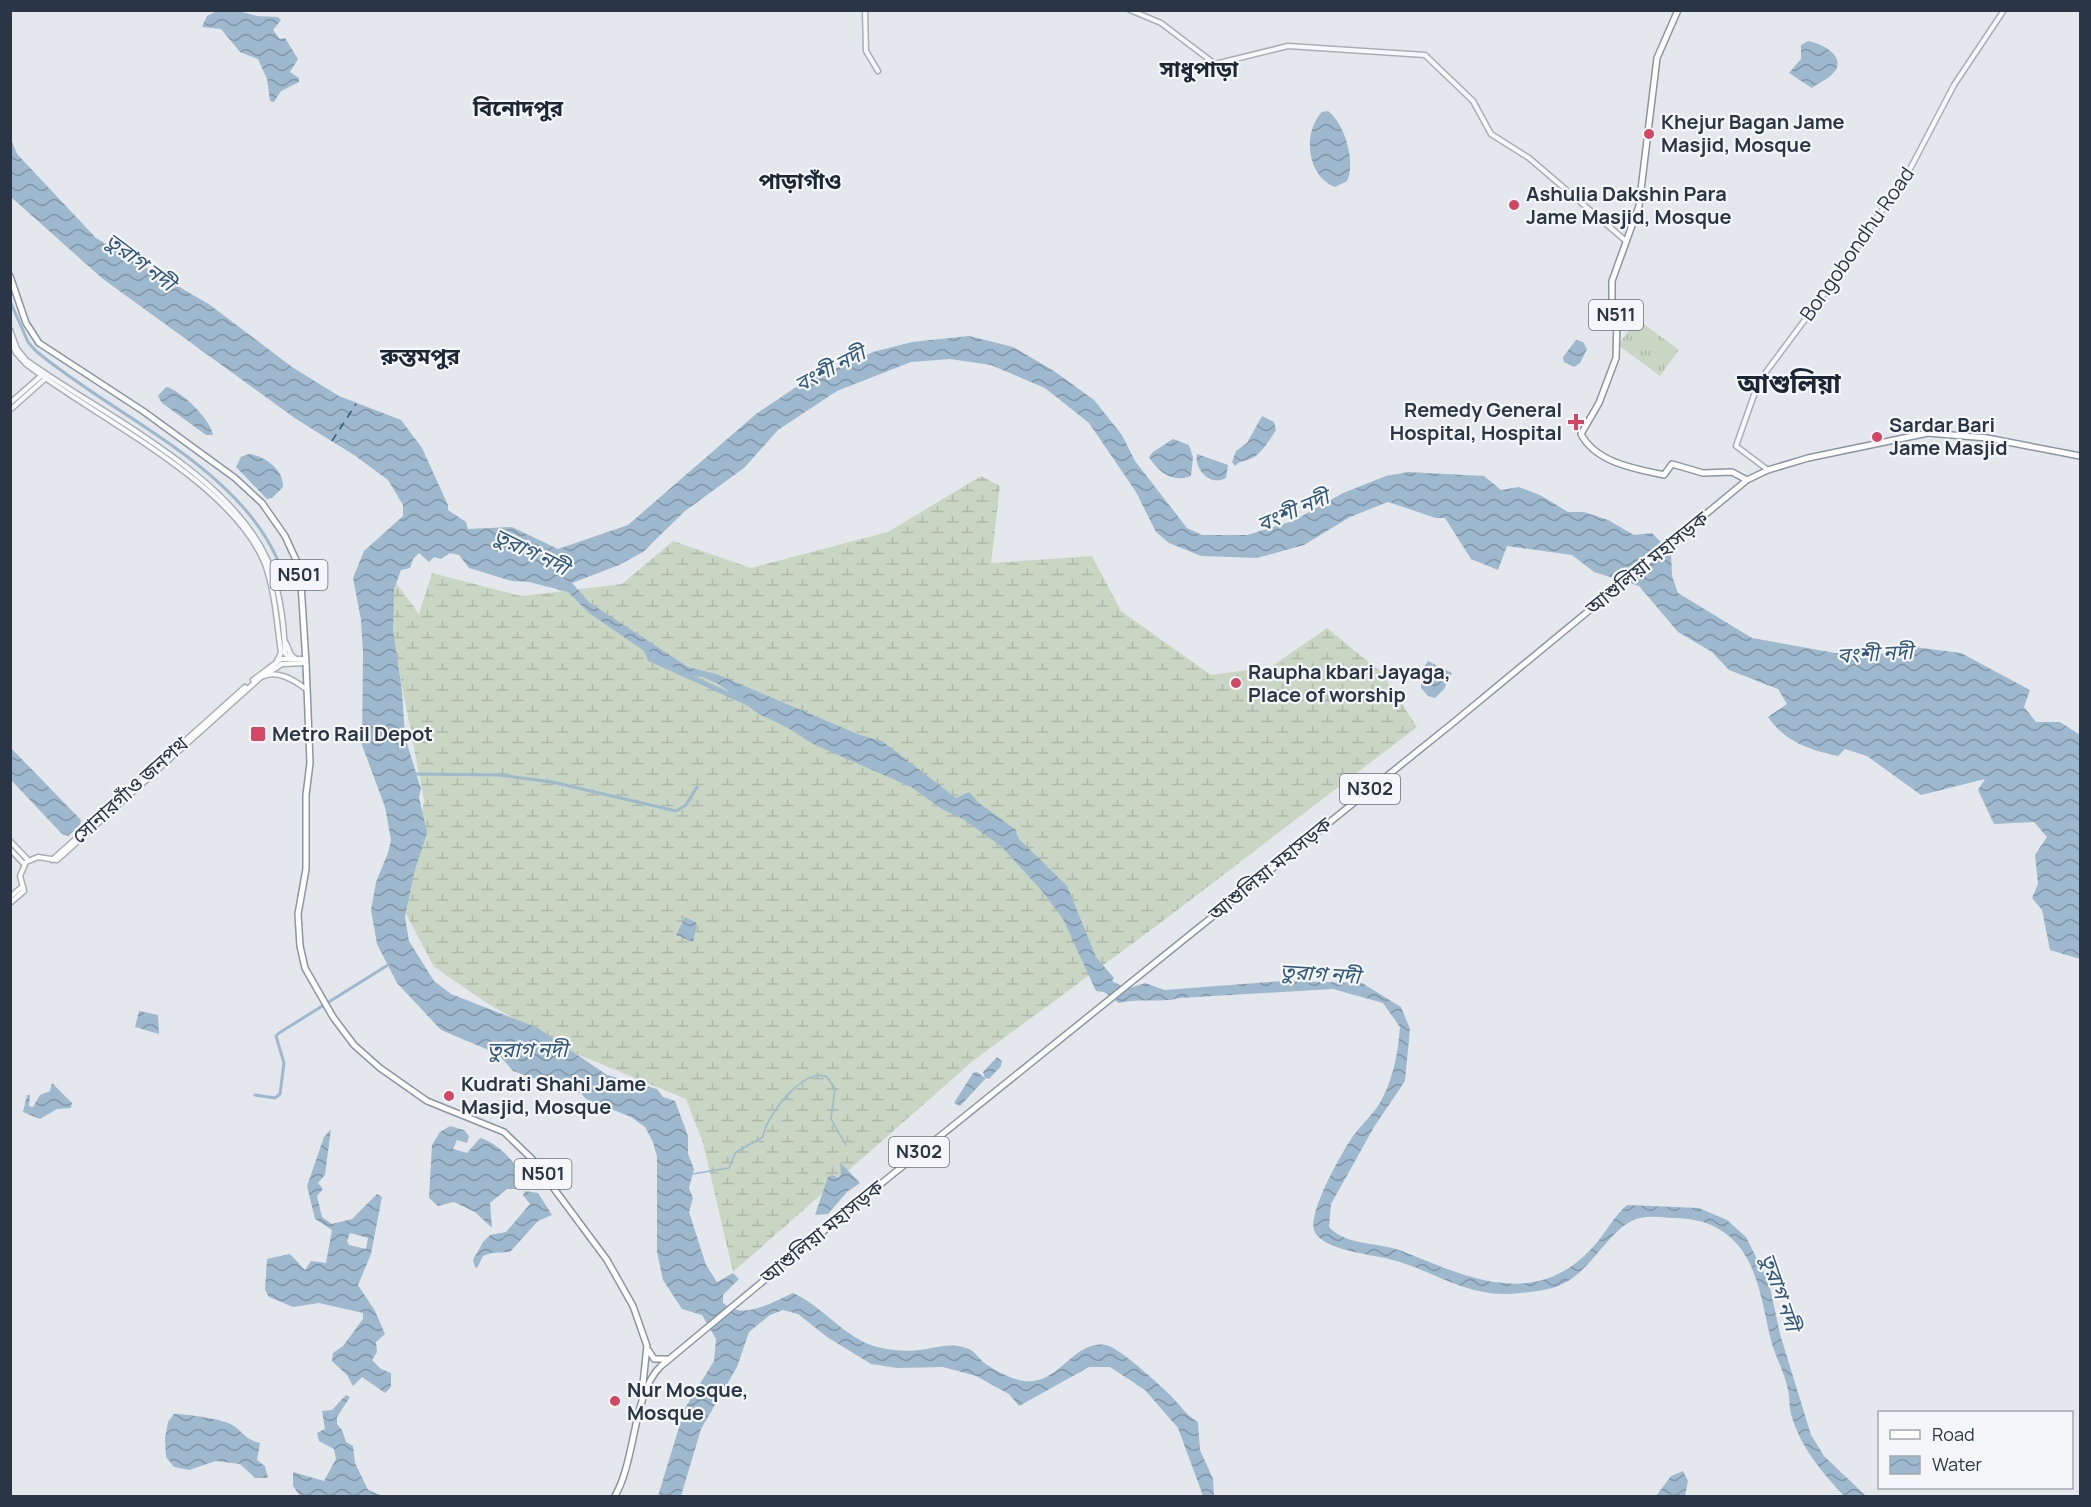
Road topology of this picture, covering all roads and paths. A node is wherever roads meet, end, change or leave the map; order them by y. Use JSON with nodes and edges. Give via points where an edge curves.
{"nodes":[{"id":1,"x":866,"y":10,"type":"edge"},
{"id":2,"x":1130,"y":10,"type":"edge"},
{"id":3,"x":1678,"y":10,"type":"edge"},
{"id":4,"x":2004,"y":10,"type":"edge"},
{"id":5,"x":878,"y":71,"type":"dead end"},
{"id":6,"x":1627,"y":241,"type":"junction"},
{"id":7,"x":10,"y":276,"type":"edge"},
{"id":8,"x":10,"y":330,"type":"edge"},
{"id":9,"x":10,"y":340,"type":"edge"},
{"id":10,"x":45,"y":375,"type":"junction"},
{"id":11,"x":10,"y":403,"type":"edge"},
{"id":12,"x":10,"y":410,"type":"edge"},
{"id":13,"x":2080,"y":456,"type":"edge"},
{"id":14,"x":1768,"y":470,"type":"junction"},
{"id":15,"x":1748,"y":480,"type":"junction"},
{"id":16,"x":284,"y":636,"type":"junction"},
{"id":17,"x":282,"y":656,"type":"junction"},
{"id":18,"x":289,"y":658,"type":"junction"},
{"id":19,"x":295,"y":661,"type":"junction"},
{"id":20,"x":306,"y":661,"type":"junction"},
{"id":21,"x":264,"y":674,"type":"junction"},
{"id":22,"x":307,"y":690,"type":"junction"},
{"id":23,"x":10,"y":841,"type":"edge"},
{"id":24,"x":10,"y":849,"type":"edge"},
{"id":25,"x":24,"y":860,"type":"junction"},
{"id":26,"x":51,"y":860,"type":"junction"},
{"id":27,"x":24,"y":889,"type":"junction"},
{"id":28,"x":10,"y":897,"type":"edge"},
{"id":29,"x":10,"y":903,"type":"edge"},
{"id":30,"x":647,"y":1346,"type":"junction"},
{"id":31,"x":672,"y":1358,"type":"junction"},
{"id":32,"x":639,"y":1415,"type":"junction"},
{"id":33,"x":615,"y":1497,"type":"edge"}],
"edges":[{"from":1,"to":5,"type":"street","via":[[866,51]]},
{"from":2,"to":6,"type":"street","via":[[1161,23],[1215,64],[1288,46],[1425,55],[1473,102],[1491,134],[1529,158]]},
{"from":3,"to":6,"type":"highway","number":"N511","via":[[1657,58],[1639,206]]},
{"from":4,"to":14,"type":"street","name":"Bongobondhu Road","via":[[1954,85],[1909,171],[1766,372],[1754,395],[1736,446]]},
{"from":6,"to":15,"type":"highway","number":"N511","via":[[1610,292],[1617,320],[1616,358],[1582,436],[1598,453],[1624,466],[1664,475],[1672,464],[1703,473],[1732,472]]},
{"from":7,"to":20,"type":"highway","number":"N501","via":[[26,323],[39,342],[208,457],[262,503],[297,562]]},
{"from":8,"to":10,"type":"street","via":[[21,355]]},
{"from":9,"to":10,"type":"street","via":[[21,360]]},
{"from":10,"to":11,"type":"street"},
{"from":10,"to":12,"type":"street"},
{"from":10,"to":16,"type":"street","via":[[174,458],[239,516],[270,567]]},
{"from":10,"to":17,"type":"street","via":[[173,463],[240,524],[265,564]]},
{"from":13,"to":14,"type":"highway","name":"আশুলিয়া মহাসড়ক","number":"N302","via":[[1987,438],[1928,433]]},
{"from":14,"to":15,"type":"highway","name":"আশুলিয়া মহাসড়ক","number":"N302"},
{"from":15,"to":31,"type":"highway","name":"আশুলিয়া মহাসড়ক","number":"N302"},
{"from":16,"to":18,"type":"street"},
{"from":16,"to":19,"type":"street"},
{"from":17,"to":18,"type":"main road"},
{"from":17,"to":19,"type":"street"},
{"from":17,"to":21,"type":"main road"},
{"from":18,"to":19,"type":"main road"},
{"from":19,"to":20,"type":"main road"},
{"from":19,"to":21,"type":"main road"},
{"from":20,"to":22,"type":"highway","number":"N501"},
{"from":21,"to":22,"type":"main road","via":[[286,677]]},
{"from":21,"to":26,"type":"main road","name":"সোনারগাঁও জনপথ"},
{"from":21,"to":26,"type":"main road","name":"সোনারগাঁও জনপথ","via":[[57,860]]},
{"from":22,"to":30,"type":"highway","number":"N501","via":[[310,763],[299,930],[302,956],[322,999],[354,1045],[400,1084],[427,1101],[504,1132],[524,1150],[607,1260],[633,1306]]},
{"from":23,"to":25,"type":"street"},
{"from":24,"to":25,"type":"street"},
{"from":25,"to":26,"type":"main road"},
{"from":25,"to":27,"type":"main road","via":[[20,876]]},
{"from":27,"to":28,"type":"main road"},
{"from":27,"to":29,"type":"main road"},
{"from":30,"to":31,"type":"highway","via":[[654,1359]]},
{"from":30,"to":32,"type":"highway","number":"N501"},
{"from":31,"to":32,"type":"highway","name":"আশুলিয়া মহাসড়ক","number":"N302","via":[[655,1371]]},
{"from":32,"to":33,"type":"highway","number":"N302","via":[[629,1462]]}]}
